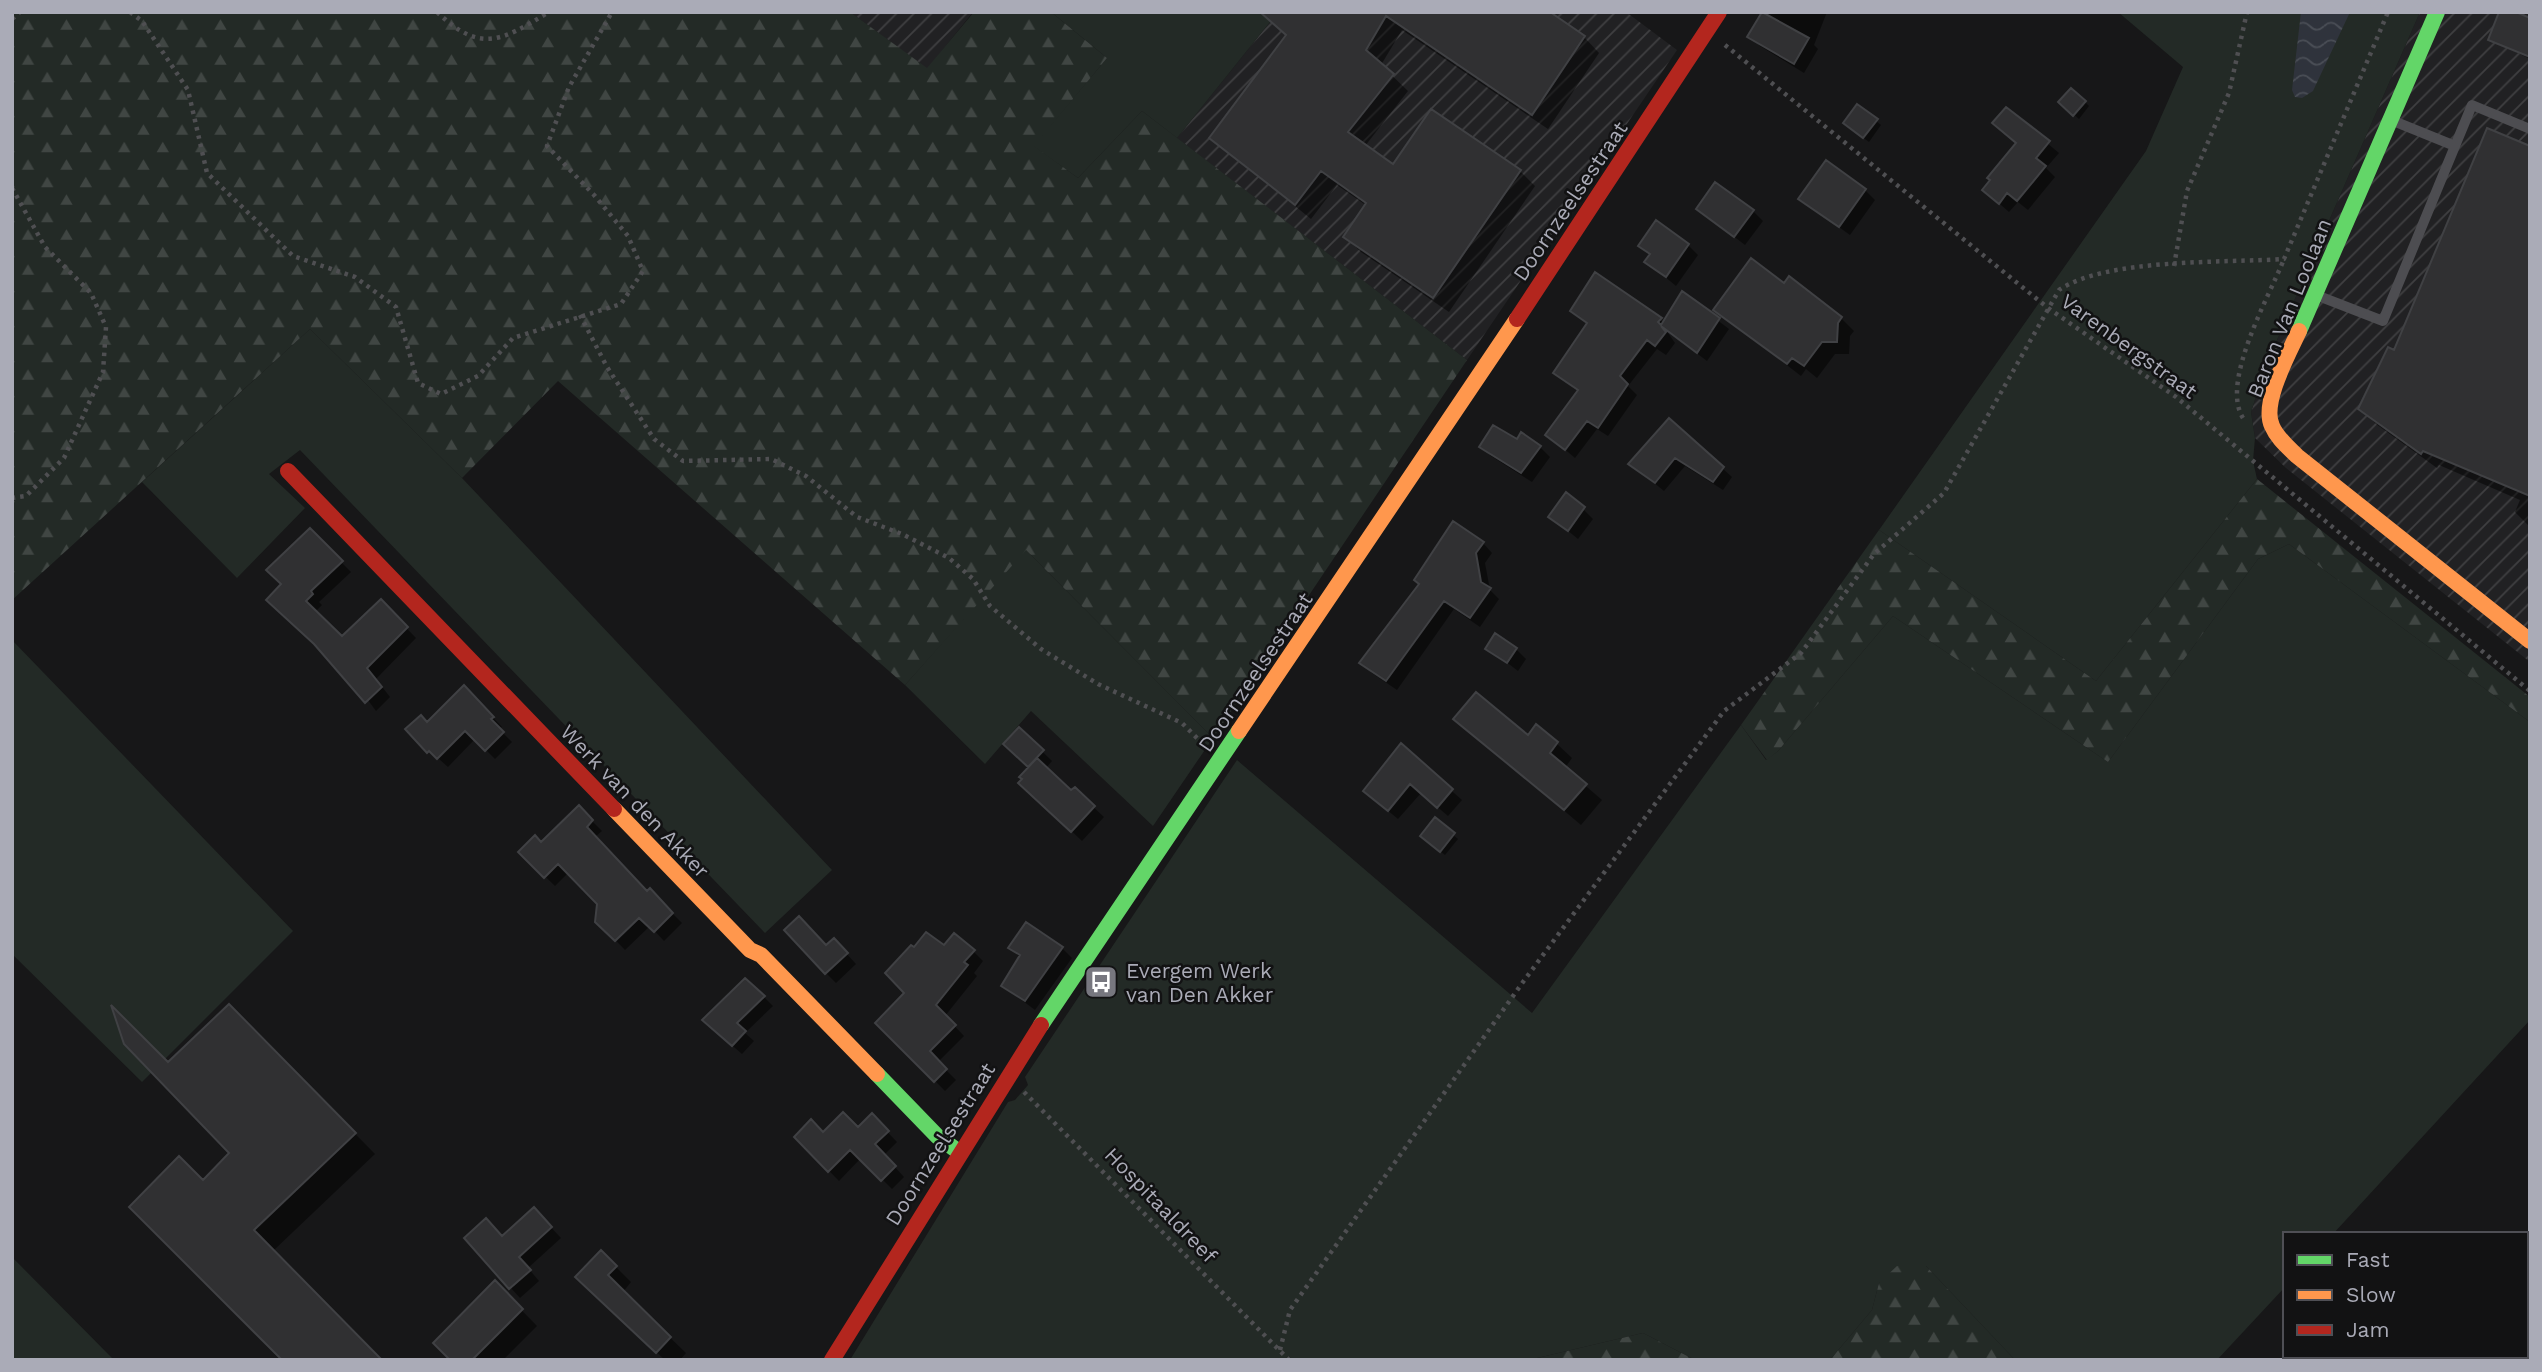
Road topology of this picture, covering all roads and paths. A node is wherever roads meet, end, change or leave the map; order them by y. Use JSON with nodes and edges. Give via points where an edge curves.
{"nodes":[{"id":1,"x":20,"y":12,"type":"edge"},
{"id":2,"x":130,"y":12,"type":"edge"},
{"id":3,"x":437,"y":12,"type":"edge"},
{"id":4,"x":549,"y":12,"type":"edge"},
{"id":5,"x":612,"y":12,"type":"edge"},
{"id":6,"x":1719,"y":12,"type":"edge"},
{"id":7,"x":2246,"y":12,"type":"edge"},
{"id":8,"x":2388,"y":12,"type":"edge"},
{"id":9,"x":2437,"y":12,"type":"edge"},
{"id":10,"x":12,"y":19,"type":"edge"},
{"id":11,"x":1707,"y":33,"type":"junction"},
{"id":12,"x":2391,"y":120,"type":"junction"},
{"id":13,"x":2530,"y":129,"type":"edge"},
{"id":14,"x":2455,"y":146,"type":"junction"},
{"id":15,"x":12,"y":188,"type":"edge"},
{"id":16,"x":2284,"y":259,"type":"junction"},
{"id":17,"x":2174,"y":265,"type":"junction"},
{"id":18,"x":2316,"y":295,"type":"junction"},
{"id":19,"x":2048,"y":308,"type":"junction"},
{"id":20,"x":580,"y":315,"type":"junction"},
{"id":21,"x":2272,"y":433,"type":"junction"},
{"id":22,"x":288,"y":471,"type":"dead end"},
{"id":23,"x":12,"y":498,"type":"edge"},
{"id":24,"x":2530,"y":641,"type":"edge"},
{"id":25,"x":2530,"y":691,"type":"edge"},
{"id":26,"x":1220,"y":761,"type":"junction"},
{"id":27,"x":1005,"y":1078,"type":"junction"},
{"id":28,"x":959,"y":1152,"type":"junction"},
{"id":29,"x":1280,"y":1350,"type":"junction"},
{"id":30,"x":832,"y":1360,"type":"edge"},
{"id":31,"x":1289,"y":1360,"type":"edge"}],
"edges":[{"from":1,"to":10,"type":"path"},
{"from":2,"to":20,"type":"path","via":[[142,21],[188,90],[207,173],[292,256],[355,277],[396,307],[418,383],[441,394],[478,376],[513,338]]},
{"from":3,"to":4,"type":"path","via":[[458,32],[483,41],[522,29]]},
{"from":5,"to":20,"type":"path","via":[[569,87],[547,146],[628,236],[643,271],[621,304]]},
{"from":6,"to":11,"type":"street","name":"Doornzeelsestraat"},
{"from":7,"to":17,"type":"path","via":[[2229,93],[2186,191]]},
{"from":8,"to":16,"type":"path","name":"Baron Van Loolaan"},
{"from":9,"to":12,"type":"street","name":"Baron Van Loolaan"},
{"from":11,"to":19,"type":"path","name":"Varenbergstraat"},
{"from":11,"to":26,"type":"street","name":"Doornzeelsestraat"},
{"from":12,"to":14,"type":"lane"},
{"from":12,"to":18,"type":"street","name":"Baron Van Loolaan"},
{"from":13,"to":14,"type":"lane","via":[[2472,105]]},
{"from":14,"to":18,"type":"lane","via":[[2383,321]]},
{"from":15,"to":23,"type":"path","via":[[45,247],[91,293],[106,327],[103,372],[64,458],[26,496]]},
{"from":16,"to":17,"type":"path","name":"Baron Van Loolaan"},
{"from":16,"to":21,"type":"path","via":[[2238,370],[2236,408],[2255,438]]},
{"from":17,"to":19,"type":"path","name":"Baron Van Loolaan","via":[[2111,270],[2075,279],[2059,290]]},
{"from":18,"to":21,"type":"street","name":"Baron Van Loolaan","via":[[2267,412]]},
{"from":19,"to":25,"type":"path","name":"Varenbergstraat","via":[[2176,397]]},
{"from":19,"to":29,"type":"path","name":"Baron Van Loolaan","via":[[1944,493],[1874,554],[1801,653],[1724,711],[1523,982],[1290,1310]]},
{"from":20,"to":26,"type":"path","via":[[654,439],[683,461],[771,459],[806,476],[857,517],[949,558],[973,579],[990,606],[1041,649],[1098,684],[1182,723]]},
{"from":21,"to":24,"type":"street"},
{"from":22,"to":28,"type":"street","name":"Werk van den Akker","via":[[740,941],[761,955],[937,1136]]},
{"from":26,"to":27,"type":"street","name":"Doornzeelsestraat"},
{"from":27,"to":28,"type":"street","name":"Doornzeelsestraat"},
{"from":27,"to":29,"type":"path","name":"Hospitaaldreef","via":[[1035,1099]]},
{"from":28,"to":30,"type":"street","name":"Doornzeelsestraat"},
{"from":29,"to":31,"type":"path","name":"Hospitaaldreef"}]}
